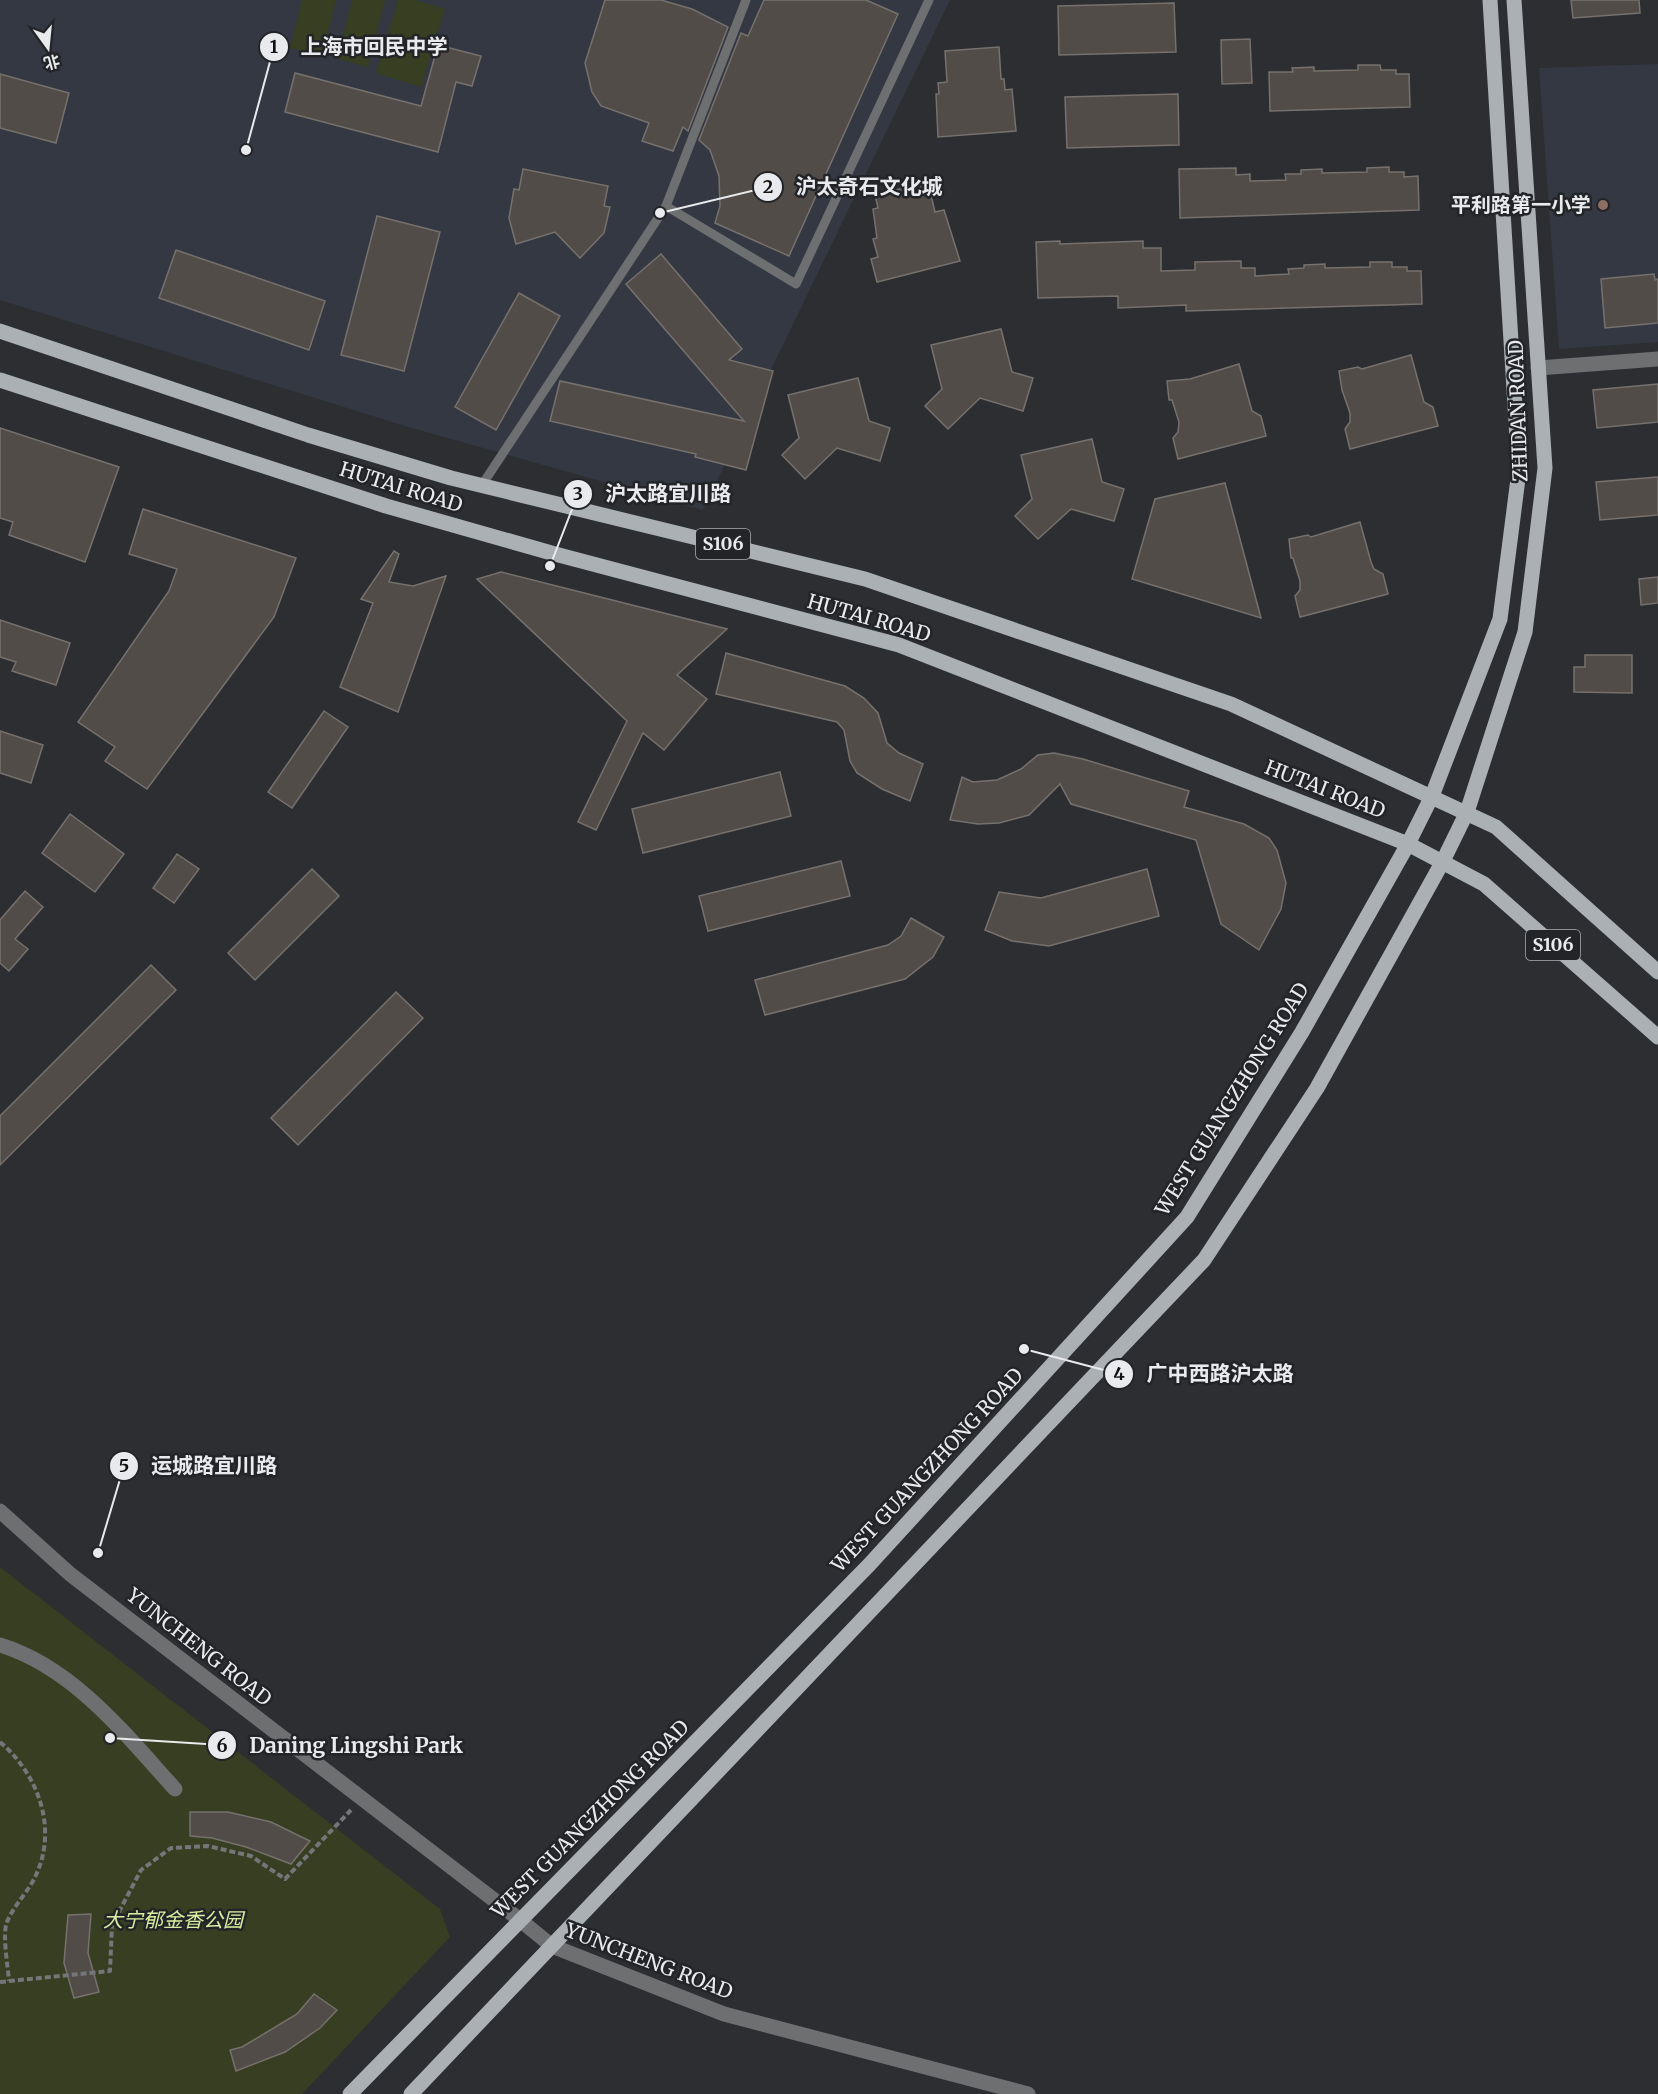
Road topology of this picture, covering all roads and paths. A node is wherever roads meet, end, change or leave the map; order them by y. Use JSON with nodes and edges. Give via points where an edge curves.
{"nodes":[{"id":1,"x":745,"y":0,"type":"edge"},
{"id":2,"x":929,"y":0,"type":"edge"},
{"id":3,"x":1490,"y":0,"type":"edge"},
{"id":4,"x":1514,"y":0,"type":"edge"},
{"id":5,"x":666,"y":206,"type":"junction"},
{"id":6,"x":0,"y":330,"type":"edge"},
{"id":7,"x":1658,"y":359,"type":"edge"},
{"id":8,"x":1538,"y":368,"type":"junction"},
{"id":9,"x":0,"y":380,"type":"edge"},
{"id":10,"x":482,"y":485,"type":"junction"},
{"id":11,"x":1432,"y":796,"type":"junction"},
{"id":12,"x":1467,"y":812,"type":"junction"},
{"id":13,"x":1408,"y":844,"type":"junction"},
{"id":14,"x":1443,"y":861,"type":"junction"},
{"id":15,"x":1658,"y":972,"type":"edge"},
{"id":16,"x":1658,"y":1037,"type":"edge"},
{"id":17,"x":0,"y":1511,"type":"edge"},
{"id":18,"x":0,"y":1645,"type":"edge"},
{"id":19,"x":0,"y":1742,"type":"edge"},
{"id":20,"x":176,"y":1789,"type":"dead end"},
{"id":21,"x":362,"y":1799,"type":"junction"},
{"id":22,"x":520,"y":1920,"type":"junction"},
{"id":23,"x":552,"y":1946,"type":"junction"},
{"id":24,"x":9,"y":1981,"type":"junction"},
{"id":25,"x":0,"y":1982,"type":"edge"},
{"id":26,"x":350,"y":2094,"type":"edge"},
{"id":27,"x":411,"y":2094,"type":"edge"},
{"id":28,"x":1028,"y":2094,"type":"edge"}],
"edges":[{"from":1,"to":5,"type":"lane"},
{"from":2,"to":5,"type":"lane","via":[[796,284]]},
{"from":3,"to":11,"type":"main road","name":"ZHIDAN ROAD","via":[[1519,471],[1500,619]]},
{"from":4,"to":8,"type":"main road","name":"ZHIDAN ROAD"},
{"from":5,"to":10,"type":"lane"},
{"from":6,"to":10,"type":"main road","name":"HUTAI ROAD","number":"S106","via":[[308,435]]},
{"from":7,"to":8,"type":"street"},
{"from":8,"to":12,"type":"main road","name":"ZHIDAN ROAD","via":[[1545,468],[1525,632]]},
{"from":9,"to":13,"type":"main road","name":"HUTAI ROAD","number":"S106","via":[[386,506],[899,645]]},
{"from":10,"to":11,"type":"main road","name":"HUTAI ROAD","number":"S106","via":[[865,579],[1231,704]]},
{"from":11,"to":12,"type":"main road","name":"HUTAI ROAD","number":"S106"},
{"from":11,"to":13,"type":"main road","name":"WEST GUANGZHONG ROAD"},
{"from":12,"to":14,"type":"main road"},
{"from":12,"to":15,"type":"main road","name":"HUTAI ROAD","number":"S106","via":[[1496,827]]},
{"from":13,"to":14,"type":"main road","name":"HUTAI ROAD","number":"S106"},
{"from":13,"to":22,"type":"main road","name":"WEST GUANGZHONG ROAD","via":[[1302,1032],[1187,1216],[869,1565]]},
{"from":14,"to":16,"type":"main road","name":"HUTAI ROAD","number":"S106","via":[[1484,884]]},
{"from":14,"to":23,"type":"main road","via":[[1317,1088],[1204,1260]]},
{"from":17,"to":21,"type":"street","name":"YUNCHENG ROAD","via":[[70,1574]]},
{"from":18,"to":20,"type":"street","via":[[23,1652],[73,1684]]},
{"from":19,"to":24,"type":"path","via":[[28,1773],[41,1801],[46,1828],[36,1875],[6,1923]]},
{"from":21,"to":22,"type":"street","name":"YUNCHENG ROAD"},
{"from":21,"to":24,"type":"path","via":[[285,1879],[251,1856],[208,1846],[171,1848],[141,1870],[112,1925],[110,1971]]},
{"from":22,"to":23,"type":"street","name":"YUNCHENG ROAD"},
{"from":22,"to":26,"type":"main road","name":"WEST GUANGZHONG ROAD"},
{"from":23,"to":27,"type":"main road"},
{"from":23,"to":28,"type":"street","name":"YUNCHENG ROAD","via":[[724,2014]]},
{"from":24,"to":25,"type":"path"}]}
